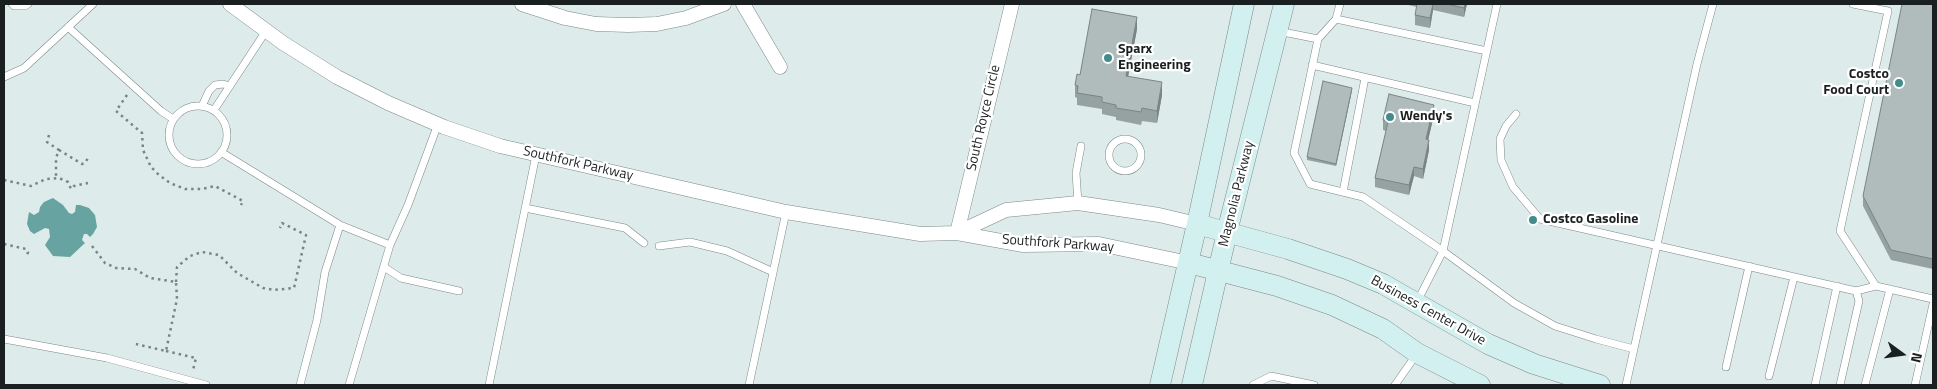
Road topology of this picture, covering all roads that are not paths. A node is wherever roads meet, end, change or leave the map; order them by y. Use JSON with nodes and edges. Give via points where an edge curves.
{"nodes":[{"id":1,"x":12,"y":4,"type":"edge"},
{"id":2,"x":28,"y":4,"type":"edge"},
{"id":3,"x":93,"y":4,"type":"edge"},
{"id":4,"x":230,"y":4,"type":"edge"},
{"id":5,"x":522,"y":4,"type":"edge"},
{"id":6,"x":724,"y":4,"type":"edge"},
{"id":7,"x":743,"y":4,"type":"edge"},
{"id":8,"x":1012,"y":4,"type":"edge"},
{"id":9,"x":1244,"y":4,"type":"edge"},
{"id":10,"x":1284,"y":4,"type":"edge"},
{"id":11,"x":1340,"y":4,"type":"edge"},
{"id":12,"x":1497,"y":4,"type":"edge"},
{"id":13,"x":1713,"y":4,"type":"edge"},
{"id":14,"x":1853,"y":4,"type":"edge"},
{"id":15,"x":1892,"y":4,"type":"edge"},
{"id":16,"x":1888,"y":11,"type":"junction"},
{"id":17,"x":1336,"y":19,"type":"junction"},
{"id":18,"x":68,"y":27,"type":"junction"},
{"id":19,"x":266,"y":31,"type":"junction"},
{"id":20,"x":1278,"y":31,"type":"junction"},
{"id":21,"x":1318,"y":39,"type":"junction"},
{"id":22,"x":1487,"y":50,"type":"junction"},
{"id":23,"x":780,"y":66,"type":"dead end"},
{"id":24,"x":1312,"y":66,"type":"junction"},
{"id":25,"x":4,"y":77,"type":"edge"},
{"id":26,"x":1366,"y":78,"type":"junction"},
{"id":27,"x":230,"y":86,"type":"junction"},
{"id":28,"x":1475,"y":103,"type":"junction"},
{"id":29,"x":202,"y":106,"type":"junction"},
{"id":30,"x":214,"y":110,"type":"junction"},
{"id":31,"x":1516,"y":114,"type":"dead end"},
{"id":32,"x":173,"y":119,"type":"junction"},
{"id":33,"x":438,"y":124,"type":"junction"},
{"id":34,"x":1081,"y":146,"type":"dead end"},
{"id":35,"x":221,"y":152,"type":"junction"},
{"id":36,"x":1141,"y":153,"type":"joint"},
{"id":37,"x":536,"y":154,"type":"junction"},
{"id":38,"x":1343,"y":192,"type":"junction"},
{"id":39,"x":1078,"y":203,"type":"junction"},
{"id":40,"x":525,"y":208,"type":"junction"},
{"id":41,"x":786,"y":212,"type":"junction"},
{"id":42,"x":1197,"y":224,"type":"junction"},
{"id":43,"x":340,"y":225,"type":"junction"},
{"id":44,"x":1227,"y":232,"type":"junction"},
{"id":45,"x":957,"y":233,"type":"junction"},
{"id":46,"x":644,"y":243,"type":"dead end"},
{"id":47,"x":390,"y":245,"type":"junction"},
{"id":48,"x":1658,"y":245,"type":"junction"},
{"id":49,"x":659,"y":246,"type":"dead end"},
{"id":50,"x":1442,"y":251,"type":"junction"},
{"id":51,"x":1188,"y":263,"type":"junction"},
{"id":52,"x":1749,"y":266,"type":"junction"},
{"id":53,"x":384,"y":267,"type":"junction"},
{"id":54,"x":1219,"y":270,"type":"junction"},
{"id":55,"x":773,"y":272,"type":"junction"},
{"id":56,"x":1794,"y":277,"type":"junction"},
{"id":57,"x":1837,"y":286,"type":"junction"},
{"id":58,"x":1876,"y":286,"type":"junction"},
{"id":59,"x":1890,"y":289,"type":"junction"},
{"id":60,"x":459,"y":291,"type":"dead end"},
{"id":61,"x":1856,"y":291,"type":"junction"},
{"id":62,"x":1933,"y":299,"type":"edge"},
{"id":63,"x":1417,"y":303,"type":"junction"},
{"id":64,"x":1933,"y":304,"type":"edge"},
{"id":65,"x":4,"y":338,"type":"edge"},
{"id":66,"x":1634,"y":349,"type":"junction"},
{"id":67,"x":1418,"y":353,"type":"junction"},
{"id":68,"x":1726,"y":367,"type":"dead end"},
{"id":69,"x":1769,"y":376,"type":"dead end"},
{"id":70,"x":206,"y":385,"type":"edge"},
{"id":71,"x":300,"y":385,"type":"edge"},
{"id":72,"x":348,"y":385,"type":"edge"},
{"id":73,"x":489,"y":385,"type":"edge"},
{"id":74,"x":749,"y":385,"type":"edge"},
{"id":75,"x":1160,"y":385,"type":"edge"},
{"id":76,"x":1192,"y":385,"type":"edge"},
{"id":77,"x":1253,"y":385,"type":"edge"},
{"id":78,"x":1314,"y":385,"type":"edge"},
{"id":79,"x":1395,"y":385,"type":"edge"},
{"id":80,"x":1480,"y":385,"type":"edge"},
{"id":81,"x":1600,"y":385,"type":"edge"},
{"id":82,"x":1626,"y":385,"type":"edge"},
{"id":83,"x":1815,"y":385,"type":"edge"},
{"id":84,"x":1840,"y":385,"type":"edge"},
{"id":85,"x":1865,"y":385,"type":"edge"},
{"id":86,"x":1914,"y":385,"type":"edge"}],
"edges":[{"from":1,"to":2,"type":"lane"},
{"from":3,"to":18,"type":"lane"},
{"from":4,"to":19,"type":"street","name":"Southfork Parkway"},
{"from":5,"to":6,"type":"street","via":[[565,18],[596,24],[628,25],[686,18]]},
{"from":7,"to":23,"type":"street"},
{"from":8,"to":45,"type":"street","name":"South Royce Circle"},
{"from":9,"to":42,"type":"main road"},
{"from":10,"to":20,"type":"main road","name":"Magnolia Parkway"},
{"from":11,"to":17,"type":"lane"},
{"from":12,"to":22,"type":"lane"},
{"from":13,"to":48,"type":"lane"},
{"from":14,"to":16,"type":"lane"},
{"from":15,"to":16,"type":"lane"},
{"from":16,"to":58,"type":"lane","via":[[1840,231]]},
{"from":17,"to":21,"type":"lane"},
{"from":17,"to":22,"type":"lane"},
{"from":18,"to":25,"type":"lane","via":[[24,68]]},
{"from":18,"to":32,"type":"lane"},
{"from":19,"to":27,"type":"lane"},
{"from":19,"to":33,"type":"street","name":"Southfork Parkway","via":[[337,76]]},
{"from":20,"to":21,"type":"lane"},
{"from":20,"to":44,"type":"main road","name":"Magnolia Parkway"},
{"from":21,"to":24,"type":"lane"},
{"from":22,"to":28,"type":"lane"},
{"from":24,"to":26,"type":"lane"},
{"from":24,"to":38,"type":"lane","via":[[1294,153],[1310,184]]},
{"from":26,"to":28,"type":"lane"},
{"from":26,"to":38,"type":"lane"},
{"from":27,"to":29,"type":"lane","via":[[215,85]]},
{"from":27,"to":30,"type":"lane"},
{"from":28,"to":50,"type":"lane"},
{"from":29,"to":30,"type":"lane"},
{"from":29,"to":32,"type":"lane","via":[[184,109]]},
{"from":30,"to":35,"type":"lane","via":[[226,130],[227,138]]},
{"from":31,"to":48,"type":"lane","via":[[1500,139],[1501,160],[1513,187],[1540,219]]},
{"from":32,"to":35,"type":"lane","via":[[168,137],[174,153],[189,163],[207,163]]},
{"from":33,"to":37,"type":"street","name":"Southfork Parkway","via":[[500,146]]},
{"from":33,"to":47,"type":"lane"},
{"from":34,"to":39,"type":"lane","via":[[1076,173]]},
{"from":35,"to":43,"type":"lane"},
{"from":36,"to":36,"type":"lane","via":[[1138,164],[1129,170],[1118,170],[1109,157],[1111,147],[1122,139],[1132,140]]},
{"from":37,"to":40,"type":"lane"},
{"from":37,"to":41,"type":"street","name":"Southfork Parkway"},
{"from":38,"to":50,"type":"lane","via":[[1363,197]]},
{"from":39,"to":42,"type":"street","name":"Southfork Parkway"},
{"from":39,"to":45,"type":"street","name":"Southfork Parkway","via":[[1006,210]]},
{"from":40,"to":46,"type":"lane","via":[[625,228]]},
{"from":40,"to":73,"type":"lane"},
{"from":41,"to":45,"type":"street","name":"Southfork Parkway","via":[[920,234]]},
{"from":41,"to":55,"type":"lane"},
{"from":42,"to":44,"type":"main road","name":"Business Center Drive"},
{"from":42,"to":51,"type":"main road"},
{"from":43,"to":47,"type":"lane"},
{"from":43,"to":71,"type":"lane","via":[[325,272],[317,320]]},
{"from":44,"to":54,"type":"main road","name":"Magnolia Parkway"},
{"from":44,"to":63,"type":"main road","name":"Business Center Drive","via":[[1347,269]]},
{"from":45,"to":51,"type":"street","name":"Southfork Parkway","via":[[1023,245],[1100,244]]},
{"from":47,"to":53,"type":"lane"},
{"from":48,"to":52,"type":"lane"},
{"from":48,"to":66,"type":"lane"},
{"from":49,"to":55,"type":"lane","via":[[690,242],[727,251]]},
{"from":50,"to":63,"type":"lane"},
{"from":50,"to":66,"type":"lane","via":[[1514,303],[1555,326]]},
{"from":51,"to":54,"type":"main road"},
{"from":51,"to":75,"type":"main road"},
{"from":52,"to":56,"type":"lane"},
{"from":52,"to":68,"type":"lane"},
{"from":53,"to":60,"type":"lane","via":[[401,278]]},
{"from":53,"to":72,"type":"lane"},
{"from":54,"to":67,"type":"main road","via":[[1332,305],[1384,329]]},
{"from":54,"to":76,"type":"main road","name":"Magnolia Parkway"},
{"from":55,"to":74,"type":"lane"},
{"from":56,"to":57,"type":"lane"},
{"from":56,"to":69,"type":"lane"},
{"from":57,"to":61,"type":"lane"},
{"from":57,"to":83,"type":"lane"},
{"from":58,"to":59,"type":"lane"},
{"from":58,"to":61,"type":"lane"},
{"from":59,"to":62,"type":"lane"},
{"from":59,"to":85,"type":"lane"},
{"from":61,"to":84,"type":"lane","via":[[1859,301]]},
{"from":63,"to":81,"type":"main road","name":"Business Center Drive","via":[[1488,344],[1534,364]]},
{"from":64,"to":86,"type":"lane"},
{"from":65,"to":70,"type":"lane","via":[[107,358]]},
{"from":66,"to":82,"type":"lane"},
{"from":67,"to":79,"type":"lane"},
{"from":67,"to":80,"type":"main road"},
{"from":77,"to":78,"type":"lane","via":[[1271,376]]}]}
